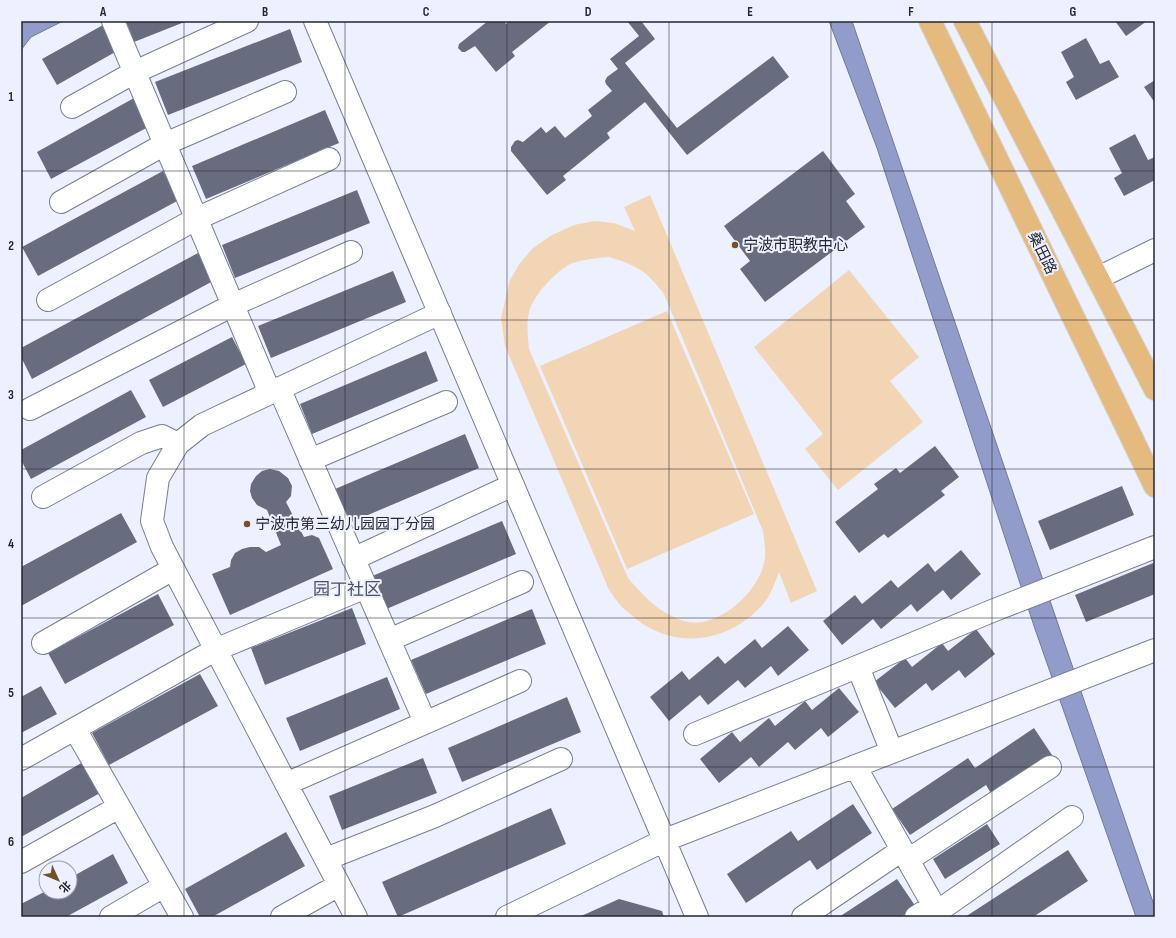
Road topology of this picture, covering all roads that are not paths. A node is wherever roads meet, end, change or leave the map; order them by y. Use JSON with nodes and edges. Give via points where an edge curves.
{"nodes":[{"id":1,"x":113,"y":21,"type":"edge"},
{"id":2,"x":247,"y":21,"type":"edge"},
{"id":3,"x":315,"y":21,"type":"edge"},
{"id":4,"x":930,"y":21,"type":"edge"},
{"id":5,"x":965,"y":21,"type":"edge"},
{"id":6,"x":135,"y":72,"type":"junction"},
{"id":7,"x":285,"y":92,"type":"dead end"},
{"id":8,"x":72,"y":107,"type":"dead end"},
{"id":9,"x":165,"y":144,"type":"junction"},
{"id":10,"x":329,"y":159,"type":"dead end"},
{"id":11,"x":62,"y":202,"type":"dead end"},
{"id":12,"x":196,"y":218,"type":"junction"},
{"id":13,"x":1155,"y":250,"type":"edge"},
{"id":14,"x":351,"y":252,"type":"dead end"},
{"id":15,"x":1098,"y":278,"type":"junction"},
{"id":16,"x":48,"y":300,"type":"dead end"},
{"id":17,"x":233,"y":305,"type":"junction"},
{"id":18,"x":440,"y":313,"type":"junction"},
{"id":19,"x":1155,"y":389,"type":"edge"},
{"id":20,"x":274,"y":391,"type":"junction"},
{"id":21,"x":446,"y":402,"type":"dead end"},
{"id":22,"x":30,"y":409,"type":"dead end"},
{"id":23,"x":178,"y":444,"type":"junction"},
{"id":24,"x":310,"y":460,"type":"junction"},
{"id":25,"x":513,"y":485,"type":"junction"},
{"id":26,"x":1155,"y":486,"type":"edge"},
{"id":27,"x":43,"y":497,"type":"dead end"},
{"id":28,"x":1155,"y":547,"type":"edge"},
{"id":29,"x":354,"y":559,"type":"junction"},
{"id":30,"x":173,"y":569,"type":"junction"},
{"id":31,"x":522,"y":582,"type":"dead end"},
{"id":32,"x":366,"y":587,"type":"junction"},
{"id":33,"x":389,"y":640,"type":"junction"},
{"id":34,"x":43,"y":643,"type":"dead end"},
{"id":35,"x":215,"y":650,"type":"junction"},
{"id":36,"x":1155,"y":650,"type":"edge"},
{"id":37,"x":858,"y":667,"type":"junction"},
{"id":38,"x":520,"y":681,"type":"dead end"},
{"id":39,"x":425,"y":722,"type":"junction"},
{"id":40,"x":75,"y":729,"type":"junction"},
{"id":41,"x":696,"y":734,"type":"dead end"},
{"id":42,"x":892,"y":752,"type":"junction"},
{"id":43,"x":21,"y":759,"type":"edge"},
{"id":44,"x":561,"y":759,"type":"dead end"},
{"id":45,"x":855,"y":766,"type":"junction"},
{"id":46,"x":1050,"y":767,"type":"dead end"},
{"id":47,"x":286,"y":784,"type":"junction"},
{"id":48,"x":119,"y":807,"type":"junction"},
{"id":49,"x":1072,"y":817,"type":"dead end"},
{"id":50,"x":665,"y":840,"type":"junction"},
{"id":51,"x":905,"y":855,"type":"junction"},
{"id":52,"x":326,"y":859,"type":"junction"},
{"id":53,"x":21,"y":862,"type":"edge"},
{"id":54,"x":339,"y":885,"type":"junction"},
{"id":55,"x":164,"y":886,"type":"junction"},
{"id":56,"x":932,"y":913,"type":"edge"},
{"id":57,"x":111,"y":917,"type":"edge"},
{"id":58,"x":182,"y":917,"type":"edge"},
{"id":59,"x":282,"y":917,"type":"edge"},
{"id":60,"x":356,"y":917,"type":"edge"},
{"id":61,"x":507,"y":917,"type":"edge"},
{"id":62,"x":697,"y":917,"type":"edge"},
{"id":63,"x":802,"y":917,"type":"edge"}],
"edges":[{"from":1,"to":6,"type":"street"},
{"from":2,"to":6,"type":"street"},
{"from":3,"to":18,"type":"street"},
{"from":4,"to":26,"type":"main road","name":"桑田路"},
{"from":5,"to":15,"type":"main road"},
{"from":6,"to":8,"type":"street"},
{"from":6,"to":9,"type":"street"},
{"from":7,"to":9,"type":"street"},
{"from":9,"to":11,"type":"street"},
{"from":9,"to":12,"type":"street"},
{"from":10,"to":12,"type":"street"},
{"from":12,"to":16,"type":"street"},
{"from":12,"to":17,"type":"street"},
{"from":13,"to":15,"type":"street"},
{"from":14,"to":17,"type":"street"},
{"from":15,"to":19,"type":"main road"},
{"from":17,"to":20,"type":"street"},
{"from":17,"to":22,"type":"street"},
{"from":18,"to":20,"type":"street"},
{"from":18,"to":25,"type":"street"},
{"from":20,"to":23,"type":"street","via":[[202,425]]},
{"from":20,"to":24,"type":"street"},
{"from":21,"to":24,"type":"street"},
{"from":23,"to":27,"type":"street","via":[[162,436],[141,443]]},
{"from":23,"to":30,"type":"street","via":[[158,478],[152,521]]},
{"from":24,"to":29,"type":"street"},
{"from":25,"to":29,"type":"street"},
{"from":25,"to":50,"type":"street"},
{"from":28,"to":37,"type":"street","via":[[1018,600]]},
{"from":29,"to":32,"type":"street"},
{"from":30,"to":34,"type":"street"},
{"from":30,"to":35,"type":"street"},
{"from":31,"to":33,"type":"street"},
{"from":32,"to":33,"type":"street"},
{"from":32,"to":35,"type":"street"},
{"from":33,"to":39,"type":"street"},
{"from":35,"to":40,"type":"street"},
{"from":35,"to":47,"type":"street"},
{"from":36,"to":42,"type":"street"},
{"from":37,"to":41,"type":"street"},
{"from":37,"to":42,"type":"street"},
{"from":38,"to":39,"type":"street"},
{"from":39,"to":47,"type":"street"},
{"from":40,"to":43,"type":"street"},
{"from":40,"to":48,"type":"street"},
{"from":42,"to":45,"type":"street"},
{"from":44,"to":52,"type":"street","via":[[435,816]]},
{"from":45,"to":50,"type":"street"},
{"from":45,"to":51,"type":"street"},
{"from":46,"to":51,"type":"street"},
{"from":47,"to":52,"type":"street"},
{"from":48,"to":53,"type":"street"},
{"from":48,"to":55,"type":"street"},
{"from":49,"to":56,"type":"street"},
{"from":50,"to":61,"type":"street"},
{"from":50,"to":62,"type":"street"},
{"from":51,"to":56,"type":"street"},
{"from":51,"to":63,"type":"street"},
{"from":52,"to":54,"type":"street"},
{"from":54,"to":59,"type":"street"},
{"from":54,"to":60,"type":"street"},
{"from":55,"to":57,"type":"street"},
{"from":55,"to":58,"type":"street"}]}
